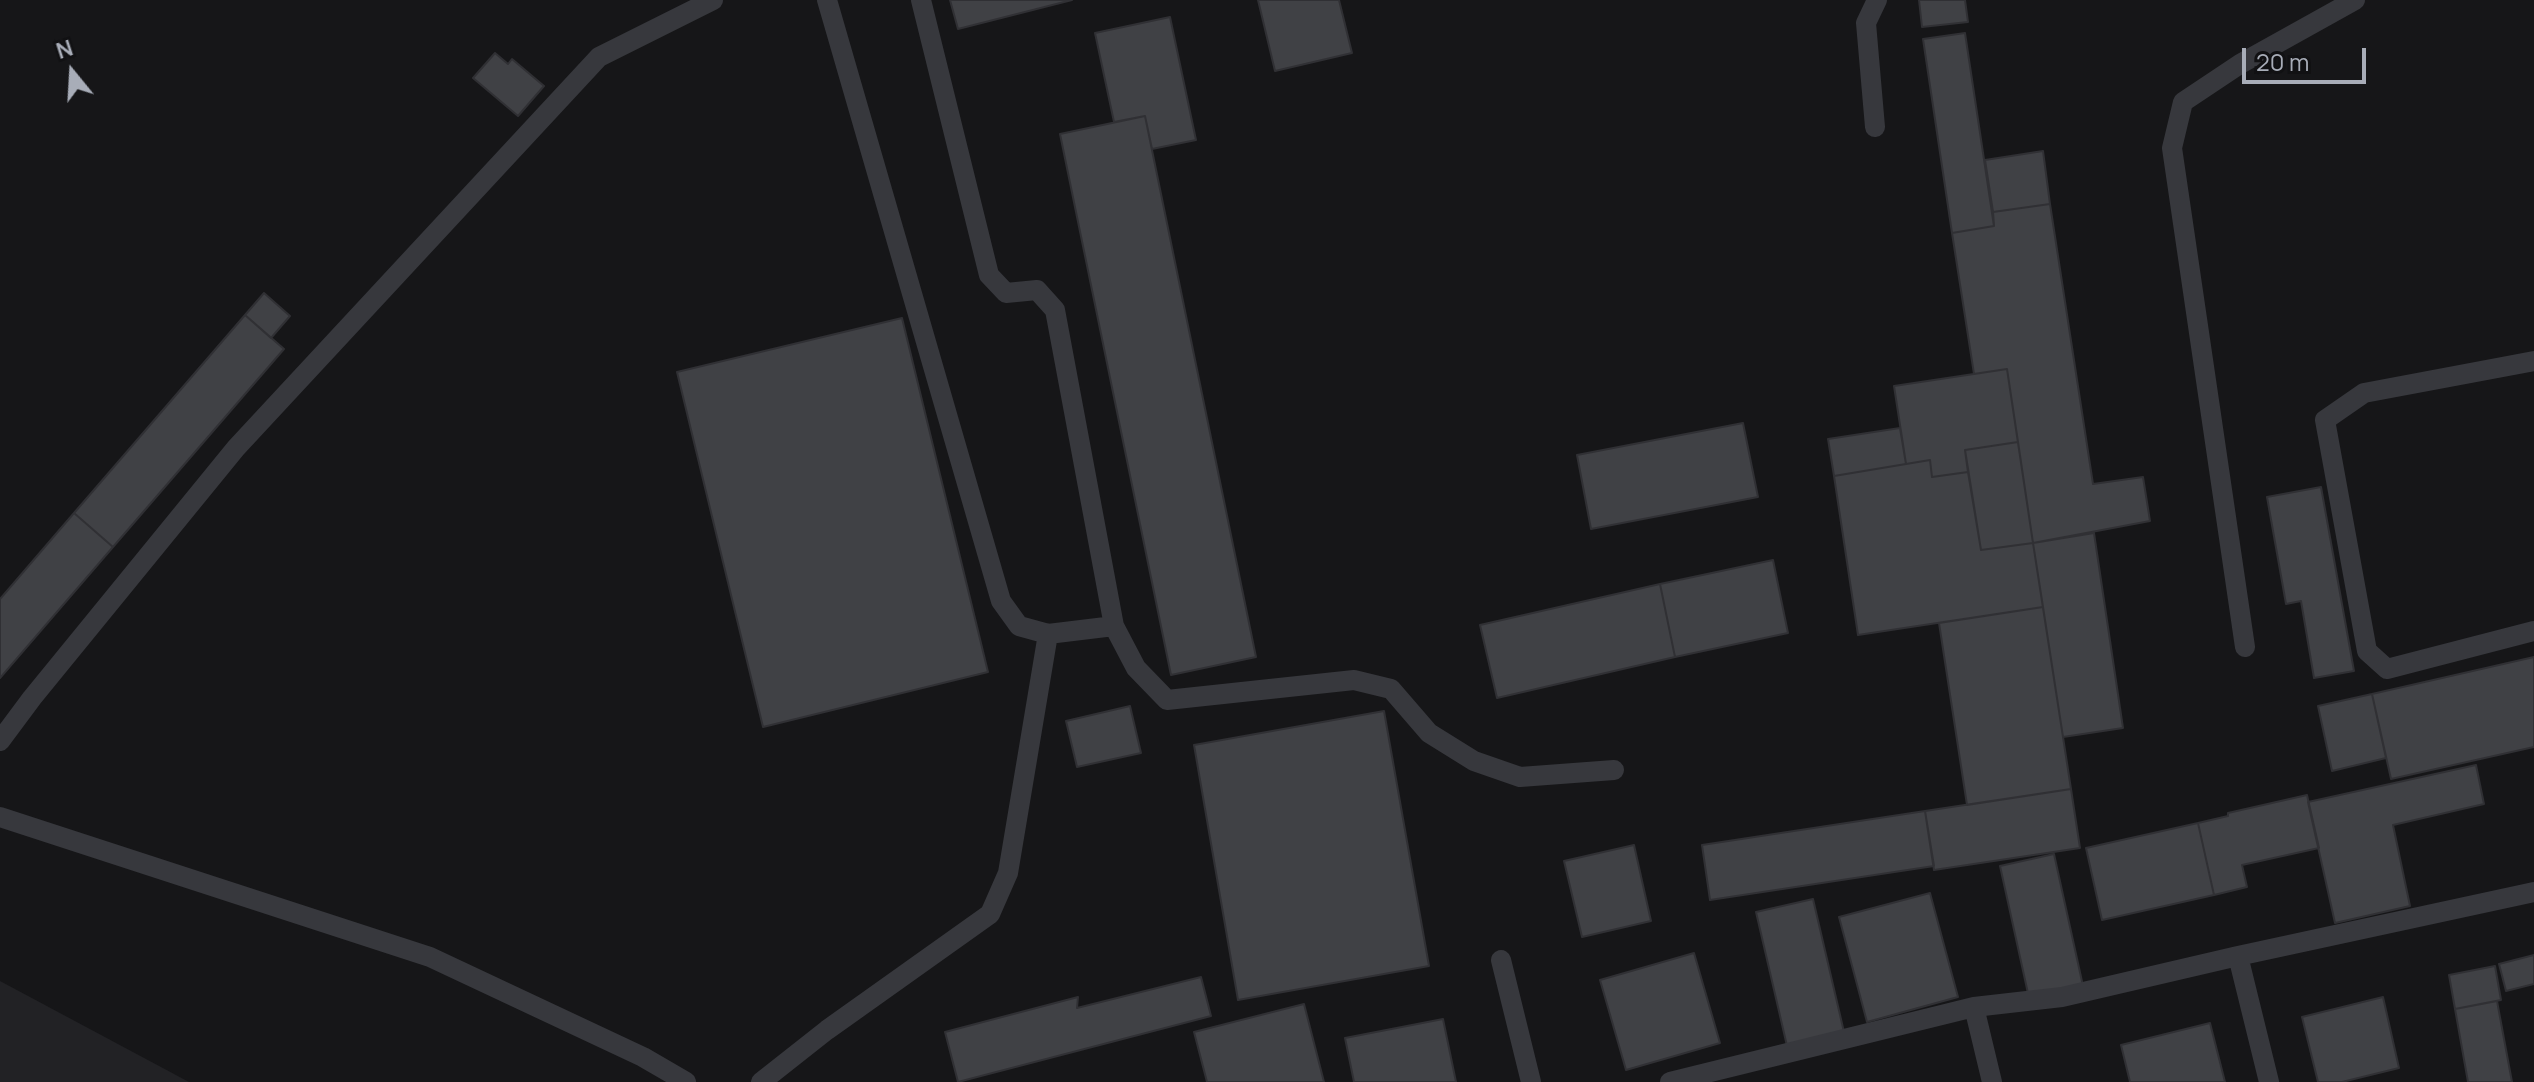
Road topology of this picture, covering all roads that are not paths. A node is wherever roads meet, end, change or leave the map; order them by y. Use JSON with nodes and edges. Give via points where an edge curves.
{"nodes":[{"id":1,"x":713,"y":0,"type":"edge"},
{"id":2,"x":827,"y":0,"type":"edge"},
{"id":3,"x":921,"y":0,"type":"edge"},
{"id":4,"x":1877,"y":0,"type":"edge"},
{"id":5,"x":2355,"y":0,"type":"edge"},
{"id":6,"x":1875,"y":127,"type":"dead end"},
{"id":7,"x":2534,"y":361,"type":"edge"},
{"id":8,"x":1114,"y":626,"type":"junction"},
{"id":9,"x":2534,"y":631,"type":"edge"},
{"id":10,"x":1048,"y":634,"type":"junction"},
{"id":11,"x":2245,"y":647,"type":"dead end"},
{"id":12,"x":0,"y":741,"type":"edge"},
{"id":13,"x":1614,"y":770,"type":"dead end"},
{"id":14,"x":0,"y":817,"type":"edge"},
{"id":15,"x":2534,"y":892,"type":"edge"},
{"id":16,"x":2238,"y":956,"type":"junction"},
{"id":17,"x":1501,"y":960,"type":"dead end"},
{"id":18,"x":1974,"y":1007,"type":"junction"},
{"id":19,"x":686,"y":1082,"type":"edge"},
{"id":20,"x":761,"y":1082,"type":"edge"},
{"id":21,"x":1531,"y":1082,"type":"edge"},
{"id":22,"x":1670,"y":1082,"type":"edge"},
{"id":23,"x":1992,"y":1082,"type":"edge"},
{"id":24,"x":2269,"y":1082,"type":"edge"}],
"edges":[{"from":1,"to":12,"type":"lane","via":[[599,57],[236,448]]},
{"from":2,"to":10,"type":"lane","via":[[1001,601],[1019,626]]},
{"from":3,"to":8,"type":"lane","via":[[989,275],[1006,293],[1037,290],[1055,310]]},
{"from":4,"to":6,"type":"lane","via":[[1866,23]]},
{"from":5,"to":11,"type":"lane","via":[[2183,102],[2172,148]]},
{"from":7,"to":9,"type":"lane","via":[[2364,393],[2325,420],[2367,651],[2387,669]]},
{"from":8,"to":10,"type":"lane"},
{"from":8,"to":13,"type":"lane","via":[[1136,668],[1167,700],[1354,680],[1391,689],[1429,733],[1474,761],[1520,777]]},
{"from":10,"to":20,"type":"lane","via":[[1008,873],[990,914]]},
{"from":14,"to":19,"type":"lane","via":[[430,957]]},
{"from":15,"to":16,"type":"lane"},
{"from":16,"to":18,"type":"lane","via":[[2062,997]]},
{"from":16,"to":24,"type":"lane"},
{"from":17,"to":21,"type":"lane"},
{"from":18,"to":22,"type":"lane"},
{"from":18,"to":23,"type":"lane"}]}
